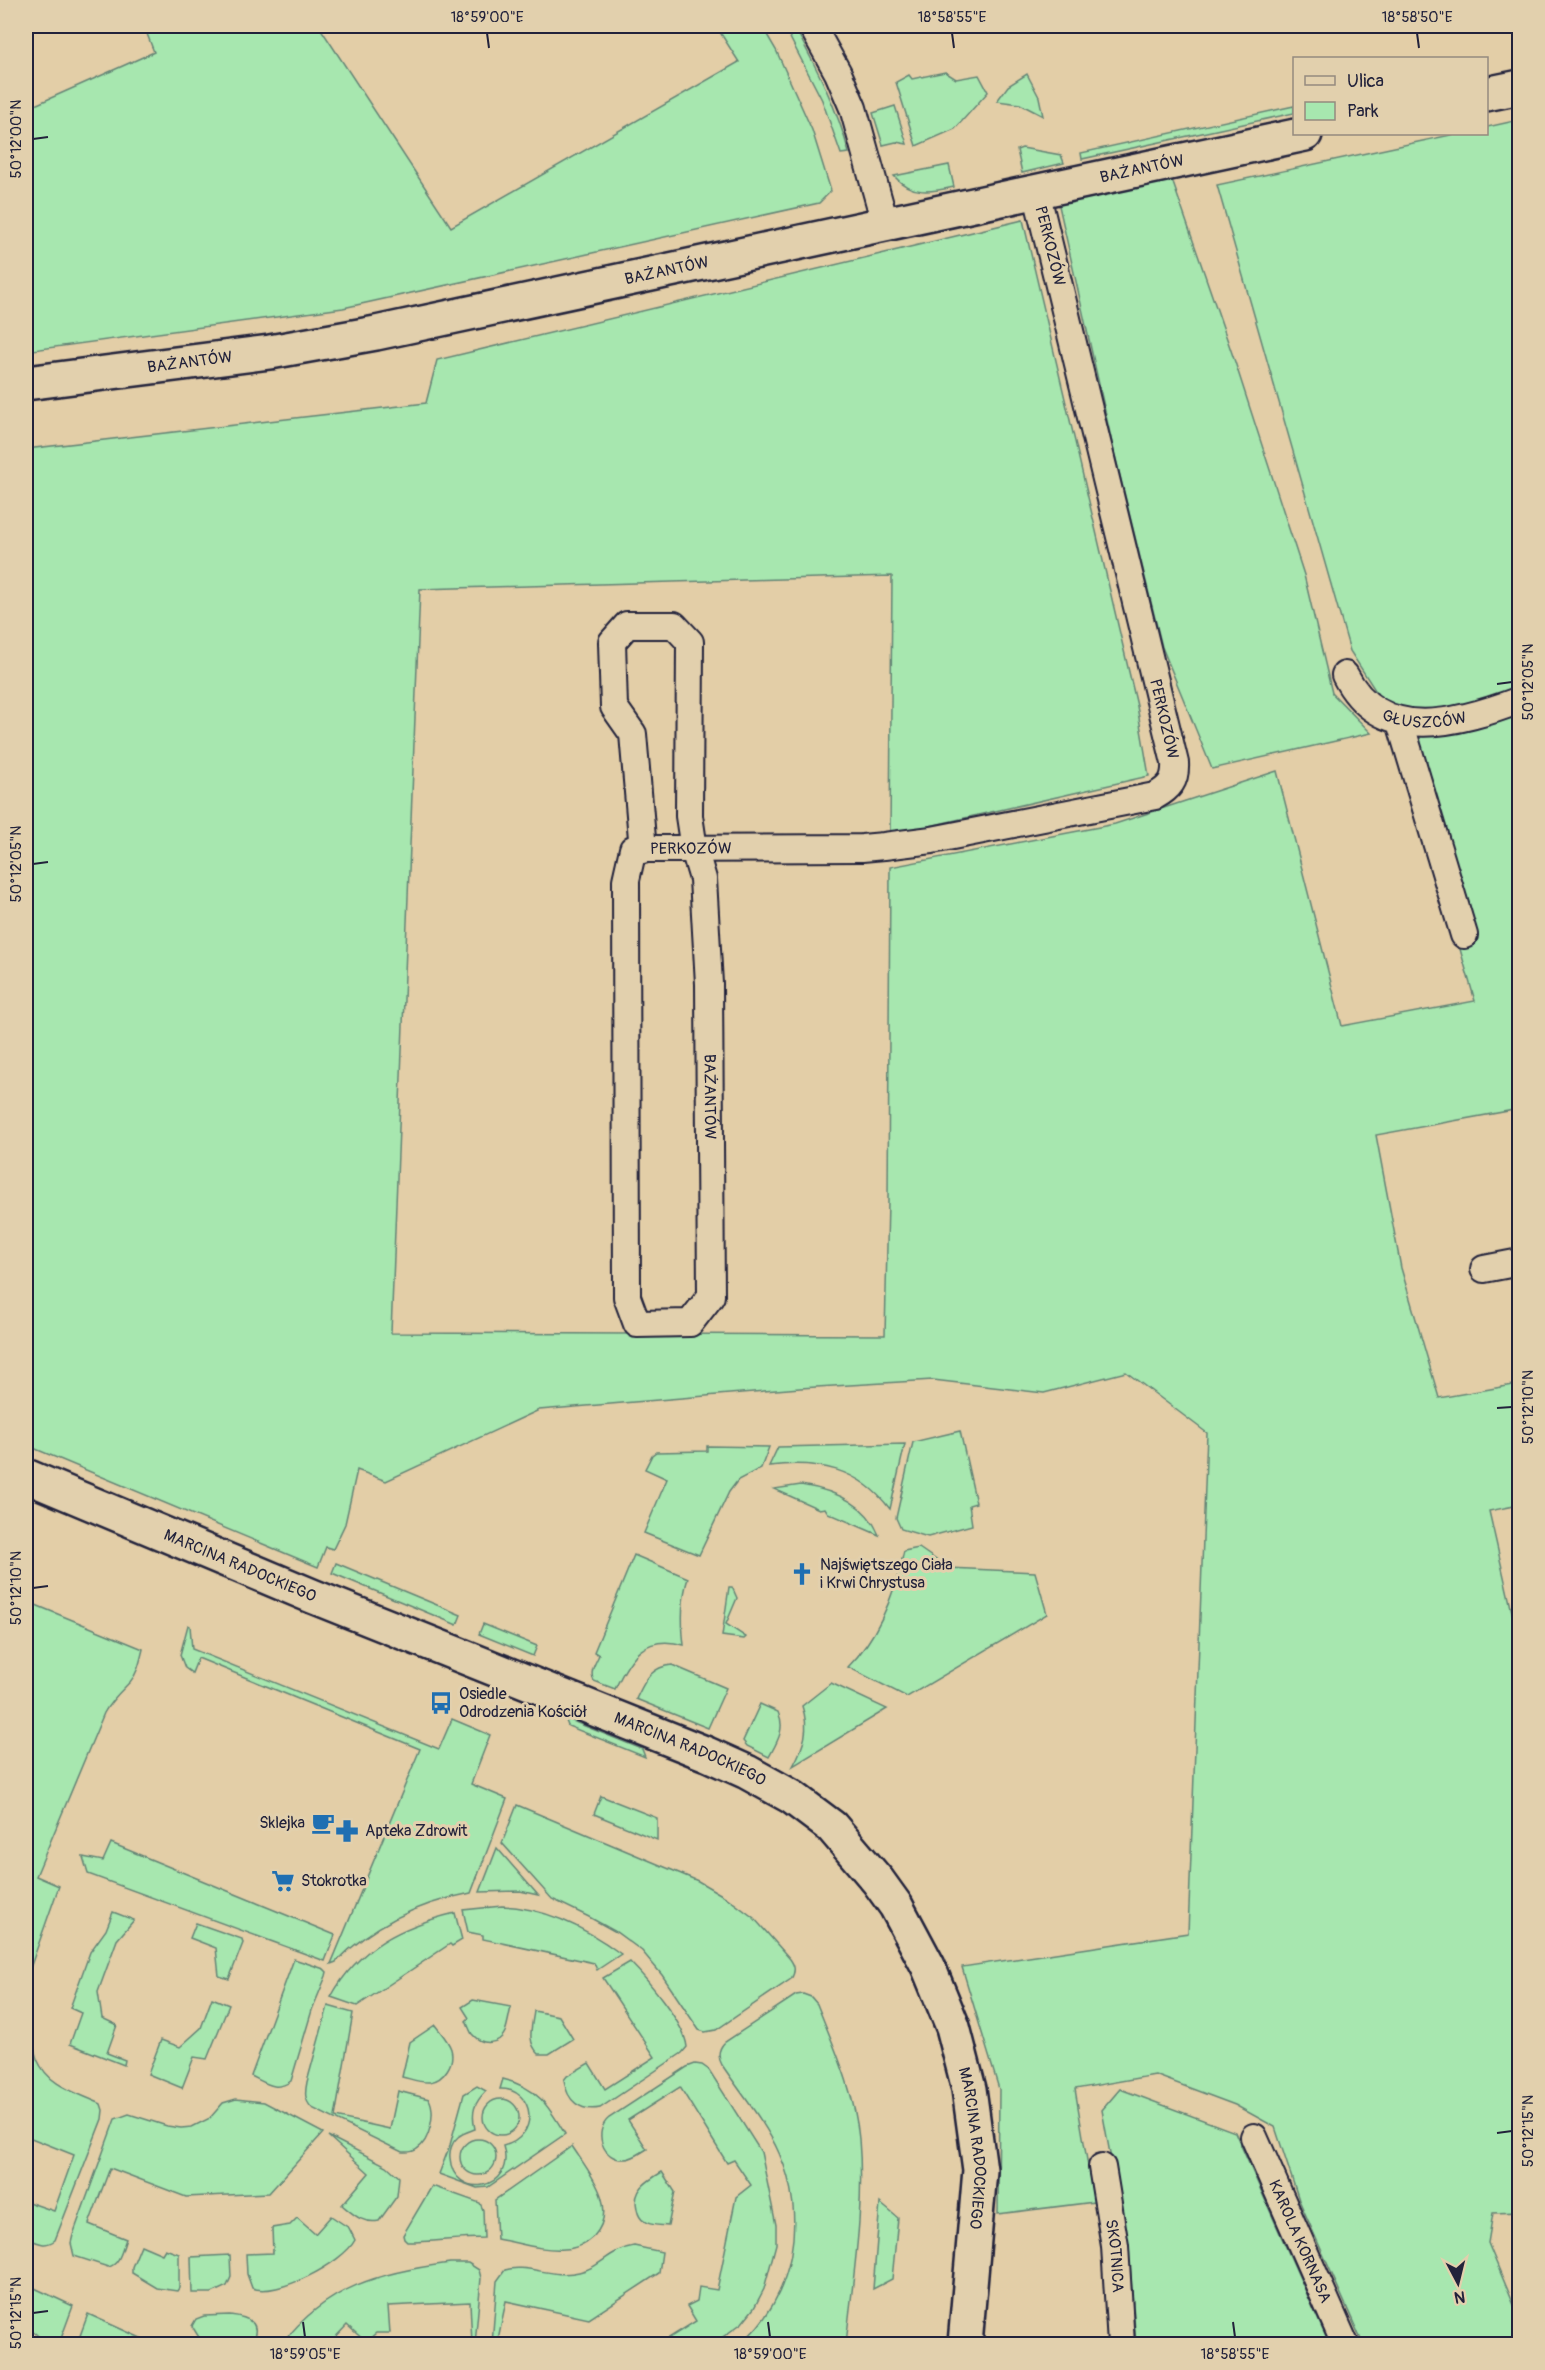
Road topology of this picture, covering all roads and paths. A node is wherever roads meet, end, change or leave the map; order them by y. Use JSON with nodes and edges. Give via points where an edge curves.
{"nodes":[{"id":1,"x":812,"y":26,"type":"edge"},
{"id":2,"x":1520,"y":87,"type":"edge"},
{"id":3,"x":1488,"y":94,"type":"edge"},
{"id":4,"x":1300,"y":135,"type":"edge"},
{"id":5,"x":1036,"y":191,"type":"junction"},
{"id":6,"x":885,"y":223,"type":"junction"},
{"id":7,"x":26,"y":383,"type":"edge"},
{"id":8,"x":1345,"y":675,"type":"dead end"},
{"id":9,"x":1520,"y":700,"type":"edge"},
{"id":10,"x":1400,"y":722,"type":"junction"},
{"id":11,"x":638,"y":849,"type":"junction"},
{"id":12,"x":694,"y":849,"type":"junction"},
{"id":13,"x":1464,"y":935,"type":"dead end"},
{"id":14,"x":1520,"y":1263,"type":"edge"},
{"id":15,"x":1484,"y":1269,"type":"dead end"},
{"id":16,"x":26,"y":1476,"type":"edge"},
{"id":17,"x":1254,"y":2138,"type":"dead end"},
{"id":18,"x":1102,"y":2167,"type":"dead end"},
{"id":19,"x":965,"y":2344,"type":"edge"},
{"id":20,"x":1121,"y":2344,"type":"edge"},
{"id":21,"x":1345,"y":2344,"type":"edge"}],
"edges":[{"from":1,"to":6,"type":"street","via":[[852,108]]},
{"from":2,"to":3,"type":"street"},
{"from":4,"to":5,"type":"street","name":"BAŻANTÓW"},
{"from":5,"to":6,"type":"street","name":"BAŻANTÓW"},
{"from":5,"to":12,"type":"street","name":"PERKOZÓW","via":[[1175,763],[1173,782],[1155,796],[932,840],[862,848]]},
{"from":6,"to":7,"type":"street","name":"BAŻANTÓW","via":[[376,333],[270,352]]},
{"from":8,"to":10,"type":"street","name":"GŁUSZCÓW","via":[[1366,704]]},
{"from":9,"to":10,"type":"street","name":"GŁUSZCÓW","via":[[1435,723]]},
{"from":10,"to":13,"type":"street"},
{"from":11,"to":12,"type":"street","name":"PERKOZÓW"},
{"from":11,"to":12,"type":"street","name":"BAŻANTÓW","via":[[633,734],[614,707],[612,642],[627,625],[674,625],[690,642],[689,816]]},
{"from":11,"to":12,"type":"street","name":"BAŻANTÓW","via":[[626,880],[627,1297],[638,1324],[690,1323],[711,1296],[709,984],[704,879]]},
{"from":14,"to":15,"type":"street"},
{"from":16,"to":19,"type":"street","name":"MARCINA RADOCKIEGO","via":[[312,1596],[707,1754],[792,1797],[832,1827],[902,1916],[953,2027],[969,2089],[980,2170]]},
{"from":17,"to":21,"type":"street","name":"KAROLA KORNASA"},
{"from":18,"to":20,"type":"street","name":"SKOTNICA","via":[[1115,2246]]}]}
